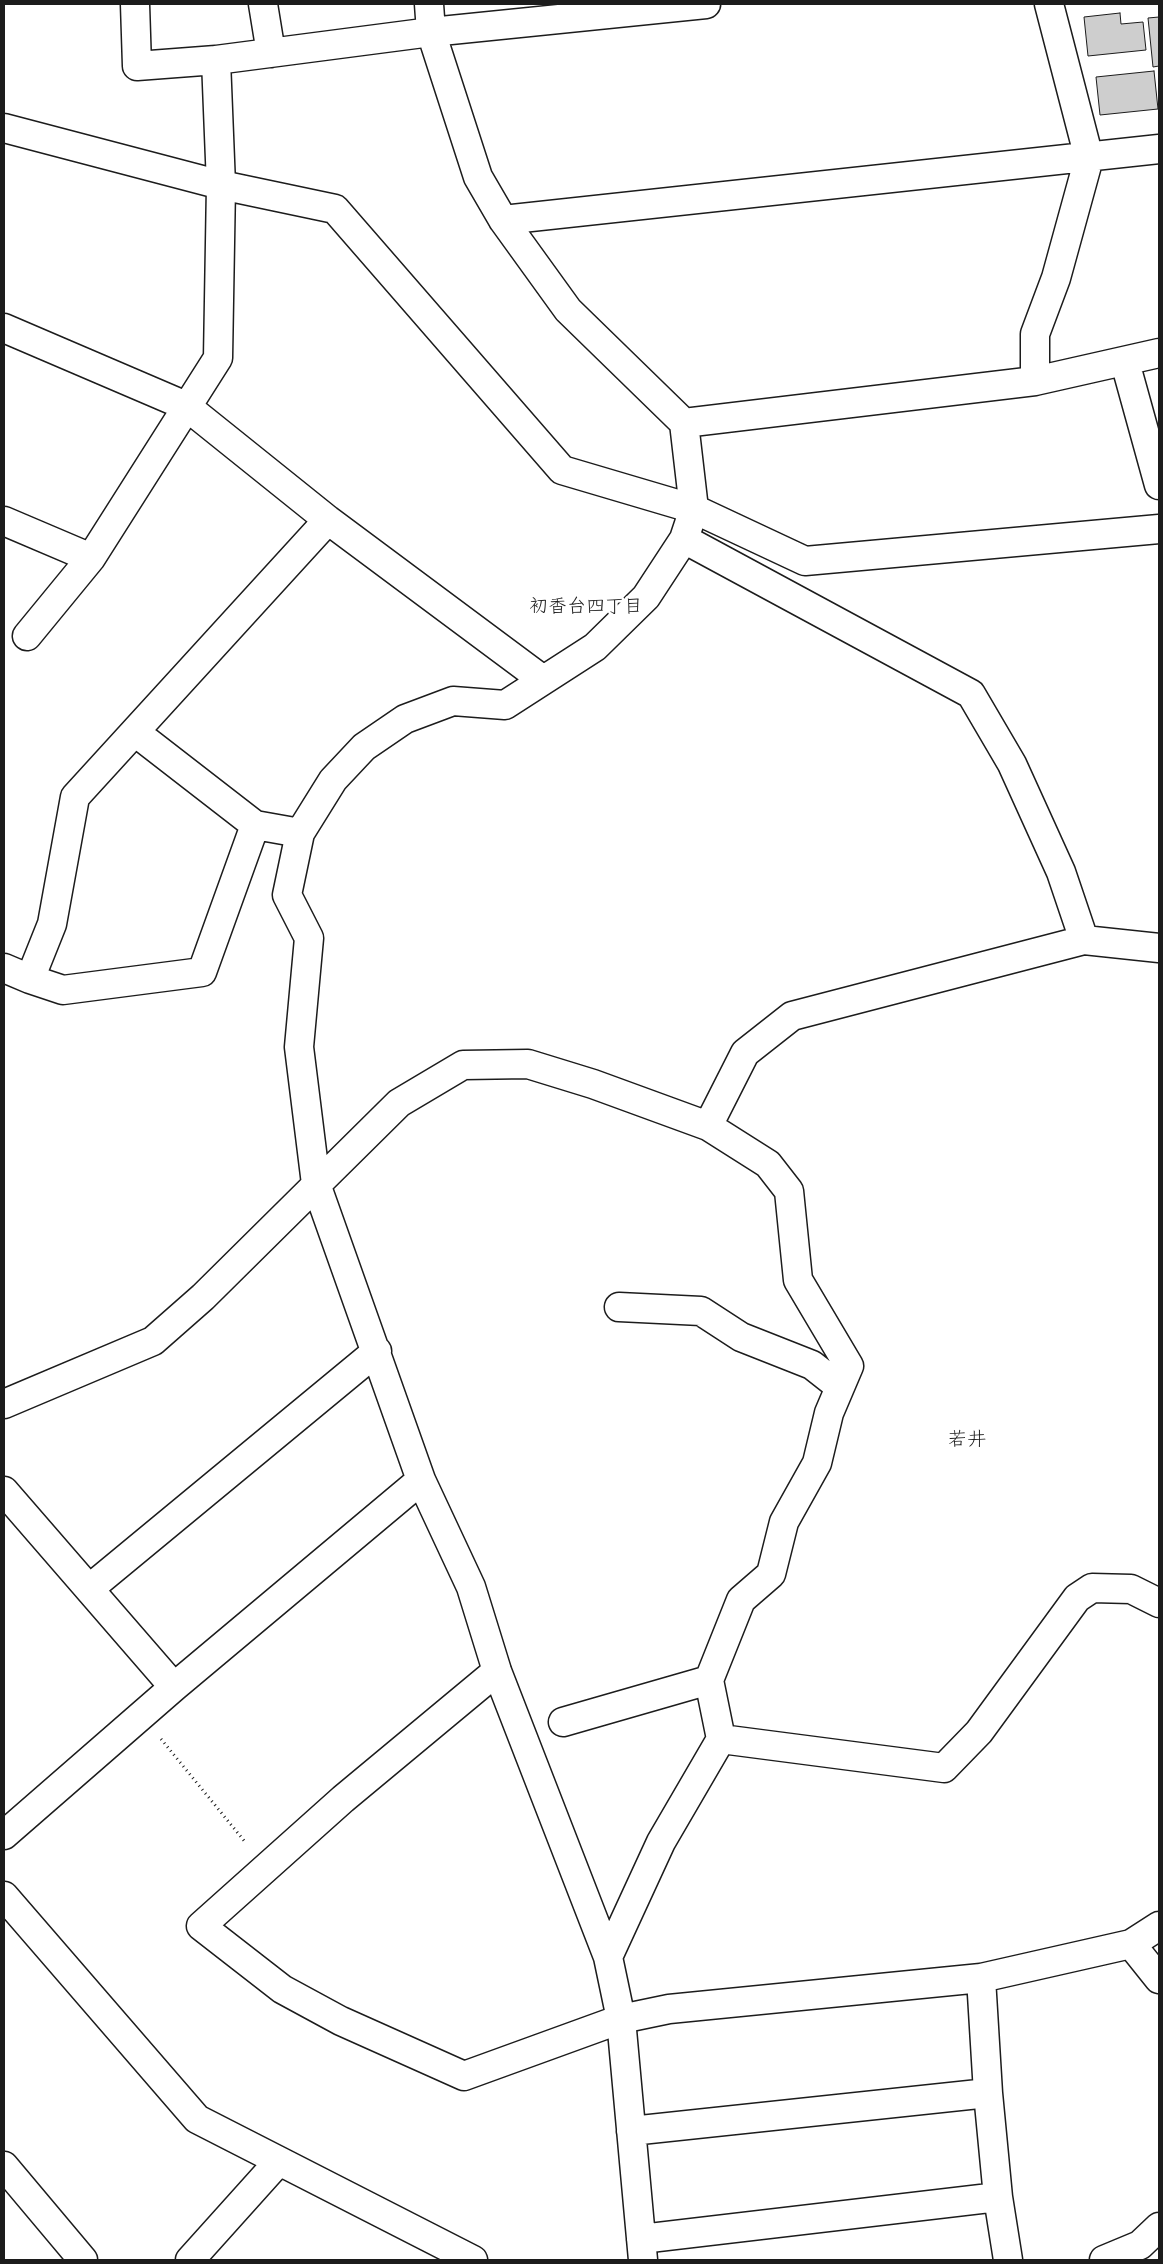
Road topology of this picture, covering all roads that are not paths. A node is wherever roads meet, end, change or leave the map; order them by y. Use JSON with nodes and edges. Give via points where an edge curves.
{"nodes":[{"id":1,"x":135,"y":4,"type":"edge"},
{"id":2,"x":263,"y":4,"type":"edge"},
{"id":3,"x":429,"y":4,"type":"edge"},
{"id":4,"x":706,"y":4,"type":"edge"},
{"id":5,"x":1048,"y":4,"type":"edge"},
{"id":6,"x":431,"y":32,"type":"junction"},
{"id":7,"x":271,"y":53,"type":"junction"},
{"id":8,"x":216,"y":60,"type":"junction"},
{"id":9,"x":4,"y":128,"type":"edge"},
{"id":10,"x":1159,"y":150,"type":"edge"},
{"id":11,"x":1089,"y":158,"type":"junction"},
{"id":12,"x":221,"y":185,"type":"junction"},
{"id":13,"x":503,"y":220,"type":"junction"},
{"id":14,"x":4,"y":328,"type":"edge"},
{"id":15,"x":1159,"y":353,"type":"edge"},
{"id":16,"x":1125,"y":362,"type":"junction"},
{"id":17,"x":1035,"y":381,"type":"junction"},
{"id":18,"x":186,"y":406,"type":"junction"},
{"id":19,"x":684,"y":423,"type":"junction"},
{"id":20,"x":1159,"y":485,"type":"edge"},
{"id":21,"x":694,"y":509,"type":"junction"},
{"id":22,"x":328,"y":520,"type":"junction"},
{"id":23,"x":4,"y":521,"type":"edge"},
{"id":24,"x":1159,"y":528,"type":"edge"},
{"id":25,"x":684,"y":539,"type":"junction"},
{"id":26,"x":91,"y":558,"type":"junction"},
{"id":27,"x":27,"y":636,"type":"dead end"},
{"id":28,"x":543,"y":680,"type":"junction"},
{"id":29,"x":134,"y":732,"type":"junction"},
{"id":30,"x":255,"y":825,"type":"junction"},
{"id":31,"x":300,"y":833,"type":"junction"},
{"id":32,"x":1084,"y":940,"type":"junction"},
{"id":33,"x":1159,"y":948,"type":"edge"},
{"id":34,"x":4,"y":968,"type":"edge"},
{"id":35,"x":30,"y":979,"type":"junction"},
{"id":36,"x":708,"y":1126,"type":"junction"},
{"id":37,"x":316,"y":1184,"type":"junction"},
{"id":38,"x":619,"y":1307,"type":"dead end"},
{"id":39,"x":377,"y":1351,"type":"junction"},
{"id":40,"x":840,"y":1387,"type":"junction"},
{"id":41,"x":4,"y":1404,"type":"edge"},
{"id":42,"x":421,"y":1480,"type":"junction"},
{"id":43,"x":4,"y":1491,"type":"edge"},
{"id":44,"x":89,"y":1589,"type":"junction"},
{"id":45,"x":1159,"y":1603,"type":"edge"},
{"id":46,"x":497,"y":1671,"type":"junction"},
{"id":47,"x":709,"y":1680,"type":"junction"},
{"id":48,"x":174,"y":1687,"type":"junction"},
{"id":49,"x":563,"y":1722,"type":"dead end"},
{"id":50,"x":721,"y":1740,"type":"junction"},
{"id":51,"x":4,"y":1835,"type":"edge"},
{"id":52,"x":4,"y":1896,"type":"edge"},
{"id":53,"x":1159,"y":1926,"type":"edge"},
{"id":54,"x":1131,"y":1944,"type":"junction"},
{"id":55,"x":608,"y":1957,"type":"junction"},
{"id":56,"x":981,"y":1978,"type":"junction"},
{"id":57,"x":1159,"y":1979,"type":"edge"},
{"id":58,"x":621,"y":2019,"type":"junction"},
{"id":59,"x":988,"y":2093,"type":"junction"},
{"id":60,"x":631,"y":2131,"type":"junction"},
{"id":61,"x":279,"y":2161,"type":"junction"},
{"id":62,"x":4,"y":2166,"type":"edge"},
{"id":63,"x":998,"y":2197,"type":"junction"},
{"id":64,"x":1159,"y":2227,"type":"edge"},
{"id":65,"x":642,"y":2250,"type":"edge"},
{"id":66,"x":83,"y":2260,"type":"edge"},
{"id":67,"x":190,"y":2260,"type":"edge"},
{"id":68,"x":473,"y":2260,"type":"edge"},
{"id":69,"x":1008,"y":2260,"type":"edge"},
{"id":70,"x":1104,"y":2260,"type":"edge"}],
"edges":[{"from":1,"to":8,"type":"street","via":[[138,66]]},
{"from":2,"to":7,"type":"street"},
{"from":3,"to":6,"type":"street"},
{"from":4,"to":6,"type":"street"},
{"from":5,"to":11,"type":"street"},
{"from":6,"to":7,"type":"street"},
{"from":6,"to":13,"type":"street","via":[[478,177]]},
{"from":7,"to":8,"type":"street"},
{"from":8,"to":12,"type":"street"},
{"from":9,"to":12,"type":"street"},
{"from":10,"to":11,"type":"street"},
{"from":11,"to":13,"type":"street"},
{"from":11,"to":17,"type":"street","via":[[1056,278],[1035,334]]},
{"from":12,"to":18,"type":"street","via":[[218,358]]},
{"from":12,"to":21,"type":"street","via":[[335,209],[562,470]]},
{"from":13,"to":19,"type":"street","via":[[568,310]]},
{"from":14,"to":18,"type":"street"},
{"from":15,"to":16,"type":"street"},
{"from":16,"to":17,"type":"street"},
{"from":16,"to":20,"type":"street"},
{"from":17,"to":19,"type":"street"},
{"from":18,"to":22,"type":"street"},
{"from":18,"to":26,"type":"street"},
{"from":19,"to":21,"type":"street"},
{"from":21,"to":24,"type":"street","via":[[805,561]]},
{"from":21,"to":25,"type":"street"},
{"from":22,"to":28,"type":"street"},
{"from":22,"to":29,"type":"street"},
{"from":23,"to":26,"type":"street"},
{"from":25,"to":28,"type":"street","via":[[646,597],[596,647]]},
{"from":25,"to":32,"type":"street","via":[[972,694],[1012,764],[1061,872]]},
{"from":26,"to":27,"type":"street"},
{"from":28,"to":31,"type":"street","via":[[505,705],[453,701],[405,720],[364,747],[339,774]]},
{"from":29,"to":30,"type":"street"},
{"from":29,"to":35,"type":"street","via":[[75,797],[52,924]]},
{"from":30,"to":31,"type":"street"},
{"from":30,"to":35,"type":"street","via":[[202,972],[63,990]]},
{"from":31,"to":37,"type":"street","via":[[287,895],[309,938],[299,1047]]},
{"from":32,"to":33,"type":"street"},
{"from":32,"to":36,"type":"street","via":[[792,1016],[745,1054]]},
{"from":34,"to":35,"type":"street"},
{"from":36,"to":37,"type":"street","via":[[528,1064],[463,1064],[398,1102]]},
{"from":36,"to":40,"type":"street","via":[[768,1164],[789,1191],[798,1280],[849,1366]]},
{"from":37,"to":39,"type":"street"},
{"from":37,"to":41,"type":"street","via":[[203,1297],[153,1341]]},
{"from":38,"to":40,"type":"street","via":[[701,1311],[741,1337],[812,1365]]},
{"from":39,"to":42,"type":"street"},
{"from":39,"to":44,"type":"street"},
{"from":40,"to":47,"type":"street","via":[[829,1413],[818,1463],[784,1522],[771,1574],[741,1600]]},
{"from":42,"to":46,"type":"street","via":[[471,1587]]},
{"from":42,"to":48,"type":"street"},
{"from":43,"to":44,"type":"street"},
{"from":44,"to":48,"type":"street"},
{"from":45,"to":50,"type":"street","via":[[1131,1589],[1092,1588],[1077,1598],[979,1732],[944,1768]]},
{"from":46,"to":55,"type":"street"},
{"from":46,"to":58,"type":"street","via":[[343,1799],[201,1926],[282,1989],[341,2022],[464,2076]]},
{"from":47,"to":49,"type":"street"},
{"from":47,"to":50,"type":"street"},
{"from":48,"to":51,"type":"street"},
{"from":50,"to":55,"type":"street","via":[[661,1842]]},
{"from":52,"to":61,"type":"street","via":[[197,2119]]},
{"from":53,"to":54,"type":"street"},
{"from":54,"to":56,"type":"street"},
{"from":54,"to":57,"type":"street"},
{"from":55,"to":58,"type":"street"},
{"from":56,"to":58,"type":"street","via":[[669,2009]]},
{"from":56,"to":59,"type":"street"},
{"from":58,"to":60,"type":"street"},
{"from":59,"to":60,"type":"street"},
{"from":59,"to":63,"type":"street"},
{"from":60,"to":65,"type":"street"},
{"from":61,"to":67,"type":"street"},
{"from":61,"to":68,"type":"street"},
{"from":62,"to":66,"type":"street"},
{"from":63,"to":65,"type":"street"},
{"from":63,"to":69,"type":"street"},
{"from":64,"to":70,"type":"street","via":[[1140,2245]]}]}
